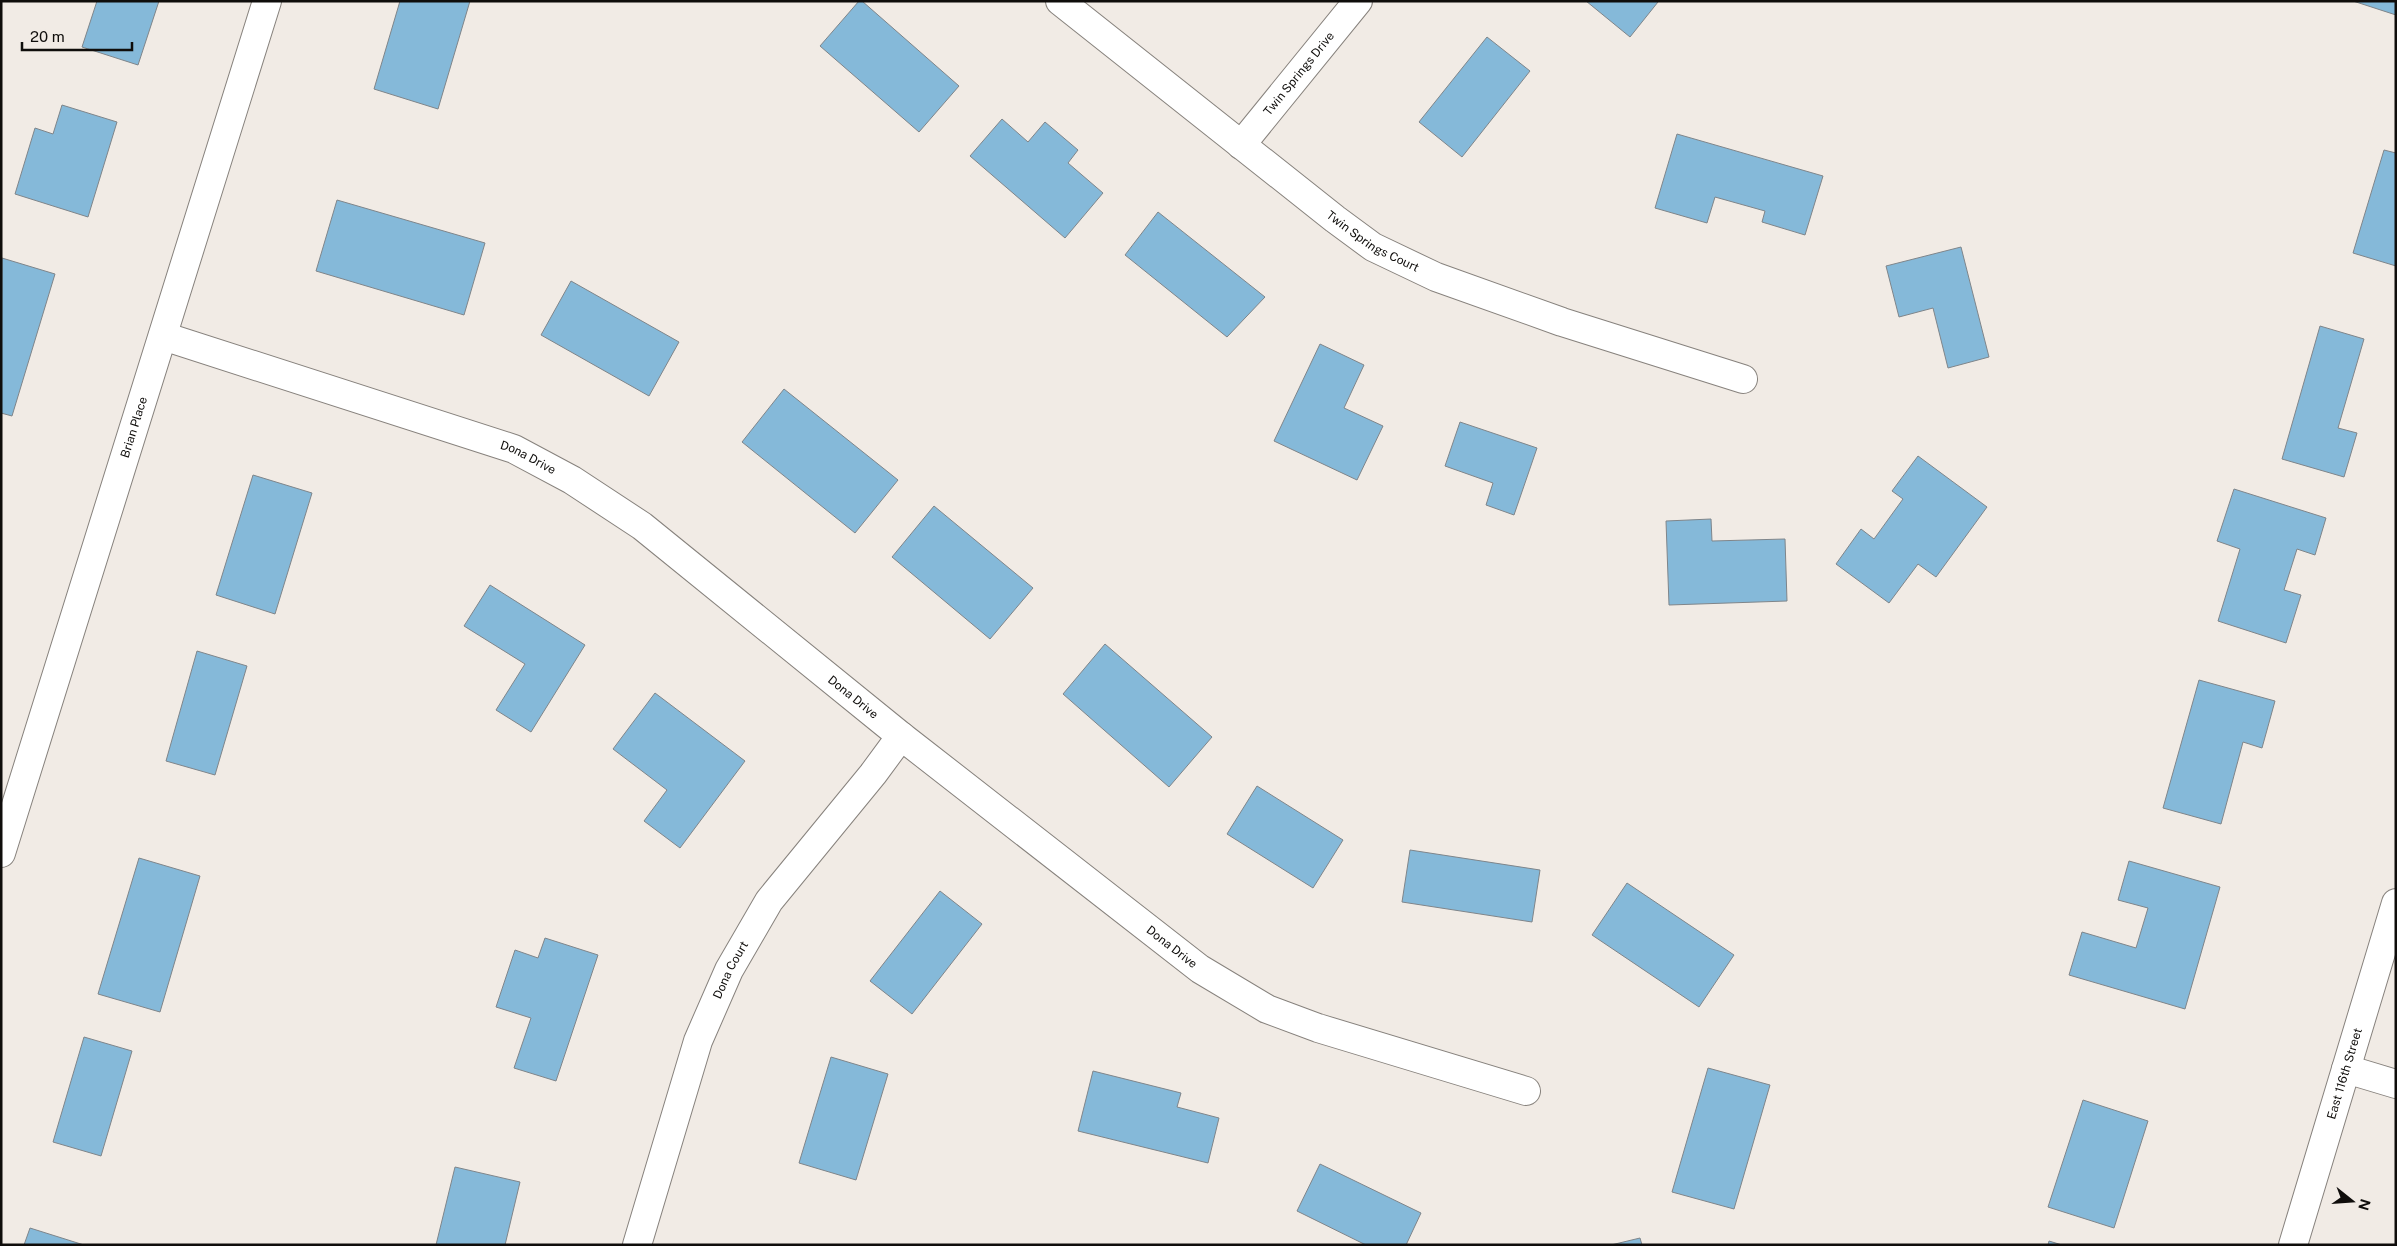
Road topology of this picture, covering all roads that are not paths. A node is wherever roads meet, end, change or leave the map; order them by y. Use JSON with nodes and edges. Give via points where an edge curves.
{"nodes":[{"id":1,"x":267,"y":1,"type":"edge"},
{"id":2,"x":1060,"y":1,"type":"edge"},
{"id":3,"x":1358,"y":1,"type":"edge"},
{"id":4,"x":1241,"y":145,"type":"junction"},
{"id":5,"x":163,"y":336,"type":"junction"},
{"id":6,"x":1743,"y":378,"type":"dead end"},
{"id":7,"x":901,"y":736,"type":"junction"},
{"id":8,"x":1,"y":853,"type":"edge"},
{"id":9,"x":2396,"y":903,"type":"edge"},
{"id":10,"x":2346,"y":1069,"type":"junction"},
{"id":11,"x":2396,"y":1084,"type":"edge"},
{"id":12,"x":1526,"y":1090,"type":"dead end"},
{"id":13,"x":637,"y":1245,"type":"edge"},
{"id":14,"x":2293,"y":1245,"type":"edge"}],
"edges":[{"from":1,"to":5,"type":"street","name":"Brian Place"},
{"from":2,"to":4,"type":"street","name":"Twin Springs Court"},
{"from":3,"to":4,"type":"street","name":"Twin Springs Drive"},
{"from":4,"to":6,"type":"street","name":"Twin Springs Court","via":[[1373,247],[1436,278],[1562,322]]},
{"from":5,"to":7,"type":"street","name":"Dona Drive","via":[[514,449],[572,480],[642,526]]},
{"from":5,"to":8,"type":"street","name":"Brian Place"},
{"from":7,"to":12,"type":"street","name":"Dona Drive","via":[[1200,969],[1267,1009],[1318,1028]]},
{"from":7,"to":13,"type":"street","name":"Dona Court","via":[[769,900],[729,970],[698,1041]]},
{"from":9,"to":10,"type":"street","name":"East 116th Street"},
{"from":10,"to":11,"type":"street"},
{"from":10,"to":14,"type":"street","name":"East 116th Street"}]}
